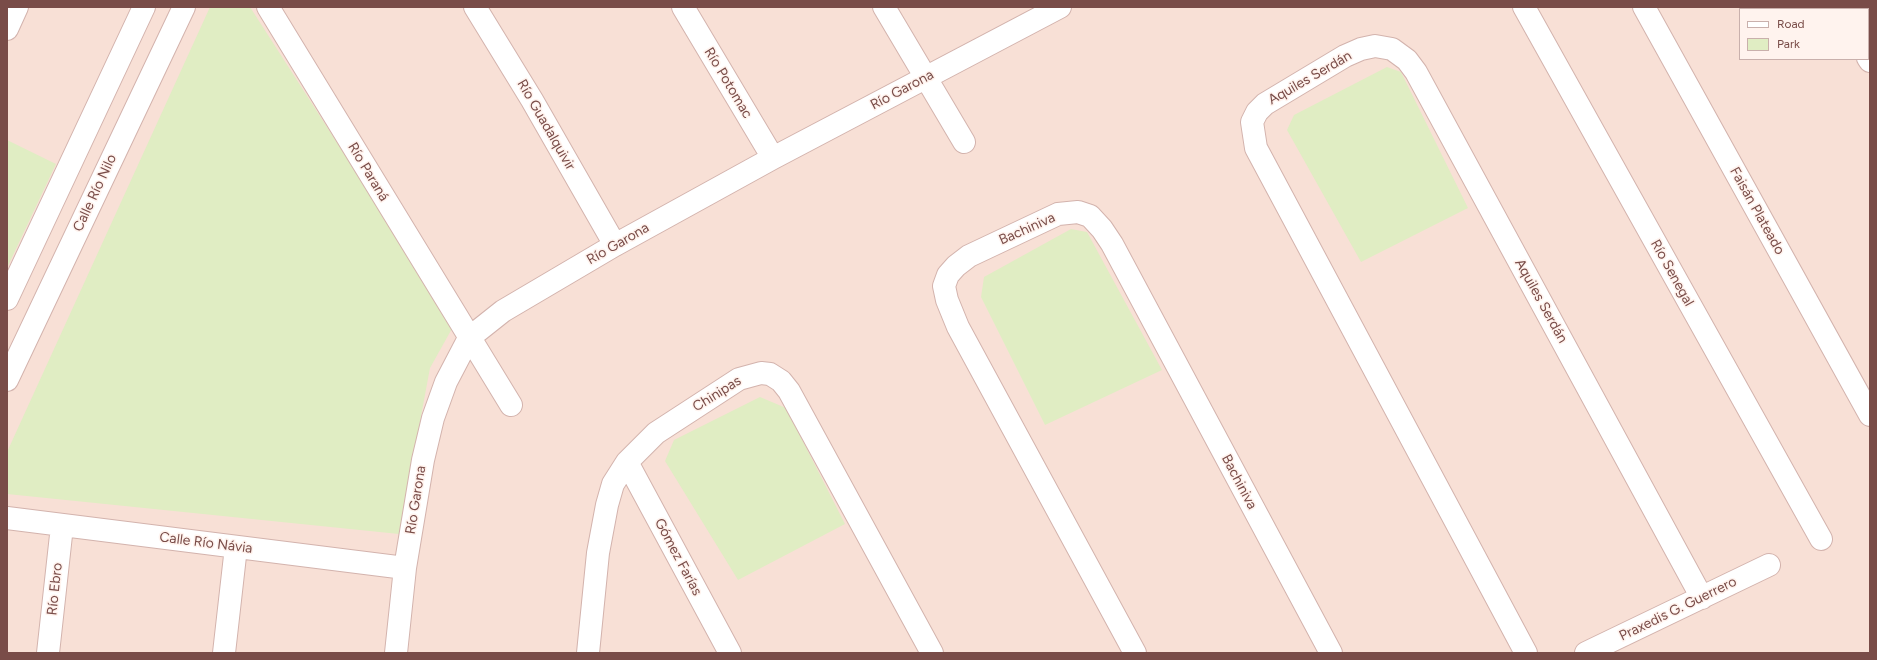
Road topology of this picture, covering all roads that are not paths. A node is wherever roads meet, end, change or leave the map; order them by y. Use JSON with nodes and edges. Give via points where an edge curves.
{"nodes":[{"id":1,"x":17,"y":7,"type":"edge"},
{"id":2,"x":144,"y":7,"type":"edge"},
{"id":3,"x":184,"y":7,"type":"edge"},
{"id":4,"x":268,"y":7,"type":"edge"},
{"id":5,"x":476,"y":7,"type":"edge"},
{"id":6,"x":683,"y":7,"type":"edge"},
{"id":7,"x":884,"y":7,"type":"edge"},
{"id":8,"x":1060,"y":7,"type":"edge"},
{"id":9,"x":1524,"y":7,"type":"edge"},
{"id":10,"x":1644,"y":7,"type":"edge"},
{"id":11,"x":7,"y":29,"type":"edge"},
{"id":12,"x":926,"y":77,"type":"junction"},
{"id":13,"x":964,"y":142,"type":"dead end"},
{"id":14,"x":773,"y":158,"type":"junction"},
{"id":15,"x":614,"y":245,"type":"junction"},
{"id":16,"x":7,"y":299,"type":"edge"},
{"id":17,"x":469,"y":338,"type":"junction"},
{"id":18,"x":7,"y":380,"type":"edge"},
{"id":19,"x":511,"y":405,"type":"dead end"},
{"id":20,"x":1870,"y":415,"type":"edge"},
{"id":21,"x":627,"y":462,"type":"junction"},
{"id":22,"x":7,"y":518,"type":"edge"},
{"id":23,"x":62,"y":526,"type":"junction"},
{"id":24,"x":1821,"y":539,"type":"dead end"},
{"id":25,"x":236,"y":547,"type":"junction"},
{"id":26,"x":1769,"y":565,"type":"dead end"},
{"id":27,"x":405,"y":568,"type":"junction"},
{"id":28,"x":1702,"y":598,"type":"junction"},
{"id":29,"x":48,"y":653,"type":"edge"},
{"id":30,"x":224,"y":653,"type":"edge"},
{"id":31,"x":396,"y":653,"type":"edge"},
{"id":32,"x":588,"y":653,"type":"edge"},
{"id":33,"x":730,"y":653,"type":"edge"},
{"id":34,"x":932,"y":653,"type":"edge"},
{"id":35,"x":1135,"y":653,"type":"edge"},
{"id":36,"x":1331,"y":653,"type":"edge"},
{"id":37,"x":1526,"y":653,"type":"edge"},
{"id":38,"x":1586,"y":653,"type":"edge"}],
"edges":[{"from":1,"to":11,"type":"street"},
{"from":2,"to":16,"type":"street"},
{"from":3,"to":18,"type":"street","name":"Calle Río Nilo"},
{"from":4,"to":17,"type":"street","name":"Río Paraná"},
{"from":5,"to":15,"type":"street","name":"Río Guadalquivir"},
{"from":6,"to":14,"type":"street","name":"Río Potomac"},
{"from":7,"to":12,"type":"street"},
{"from":8,"to":12,"type":"street","name":"Río Garona"},
{"from":9,"to":24,"type":"street","name":"Río Senegal"},
{"from":10,"to":20,"type":"street","name":"Faisán Plateado"},
{"from":12,"to":13,"type":"street"},
{"from":12,"to":14,"type":"street","name":"Río Garona"},
{"from":14,"to":15,"type":"street","name":"Río Garona"},
{"from":15,"to":17,"type":"street","name":"Río Garona","via":[[503,311]]},
{"from":17,"to":19,"type":"street","name":"Río Paraná"},
{"from":17,"to":27,"type":"street","name":"Río Garona","via":[[446,382],[433,418],[423,460]]},
{"from":21,"to":32,"type":"street","name":"Chinipas","via":[[613,484],[607,505],[598,553]]},
{"from":21,"to":33,"type":"street","name":"Gómez Farías"},
{"from":21,"to":34,"type":"street","name":"Chinipas","via":[[656,433],[739,379],[761,373],[770,374],[781,381],[789,391]]},
{"from":22,"to":23,"type":"street","name":"Calle Río Návia"},
{"from":23,"to":25,"type":"street","name":"Calle Río Návia"},
{"from":23,"to":29,"type":"street","name":"Río Ebro"},
{"from":25,"to":27,"type":"street","name":"Calle Río Návia"},
{"from":25,"to":30,"type":"street"},
{"from":26,"to":28,"type":"street","name":"Praxedis G. Guerrero"},
{"from":27,"to":31,"type":"street","name":"Río Garona"},
{"from":28,"to":37,"type":"street","name":"Aquiles Serdán","via":[[1416,72],[1407,60],[1392,49],[1375,46],[1361,49],[1265,104],[1252,122],[1256,148]]},
{"from":28,"to":38,"type":"street","name":"Praxedis G. Guerrero"},
{"from":35,"to":36,"type":"street","name":"Bachiniva","via":[[958,327],[944,286],[948,275],[970,256],[1058,214],[1078,212],[1090,216],[1112,244]]}]}
